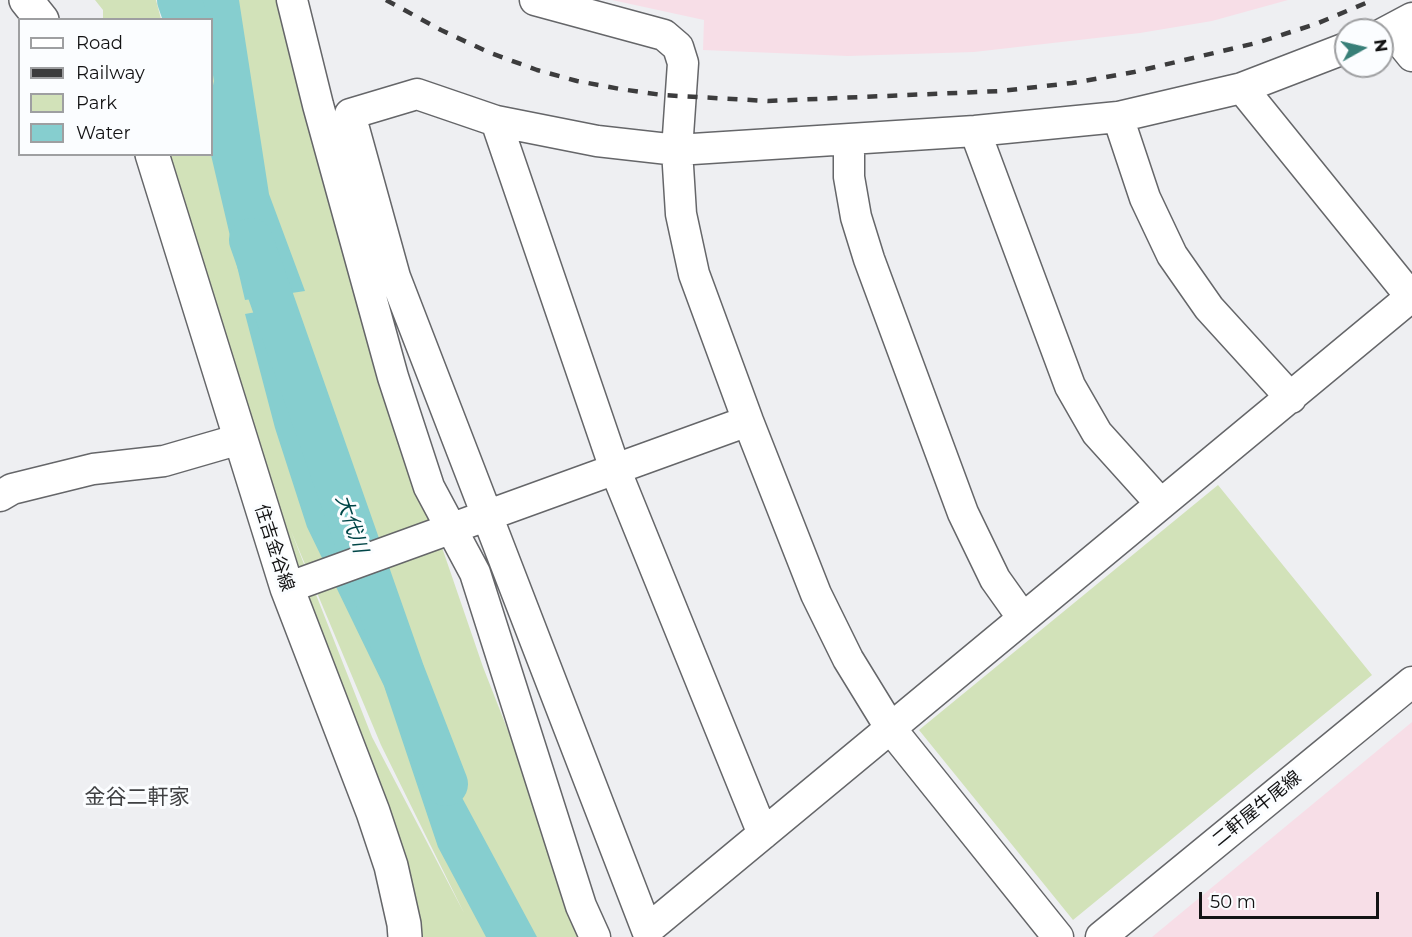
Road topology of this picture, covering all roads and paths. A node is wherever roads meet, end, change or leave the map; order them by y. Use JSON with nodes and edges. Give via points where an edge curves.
{"nodes":[{"id":1,"x":26,"y":0,"type":"edge"},
{"id":2,"x":292,"y":0,"type":"edge"},
{"id":3,"x":535,"y":0,"type":"edge"},
{"id":4,"x":40,"y":18,"type":"edge"},
{"id":5,"x":1395,"y":28,"type":"edge"},
{"id":6,"x":1334,"y":53,"type":"edge"},
{"id":7,"x":1412,"y":56,"type":"edge"},
{"id":8,"x":1242,"y":88,"type":"junction"},
{"id":9,"x":1118,"y":117,"type":"junction"},
{"id":10,"x":496,"y":121,"type":"junction"},
{"id":11,"x":975,"y":131,"type":"junction"},
{"id":12,"x":849,"y":139,"type":"junction"},
{"id":13,"x":677,"y":150,"type":"junction"},
{"id":14,"x":153,"y":156,"type":"edge"},
{"id":15,"x":1412,"y":297,"type":"edge"},
{"id":16,"x":1291,"y":398,"type":"junction"},
{"id":17,"x":748,"y":421,"type":"junction"},
{"id":18,"x":240,"y":439,"type":"junction"},
{"id":19,"x":615,"y":469,"type":"junction"},
{"id":20,"x":0,"y":496,"type":"edge"},
{"id":21,"x":1161,"y":504,"type":"junction"},
{"id":22,"x":488,"y":515,"type":"junction"},
{"id":23,"x":452,"y":529,"type":"junction"},
{"id":24,"x":287,"y":588,"type":"junction"},
{"id":25,"x":1023,"y":618,"type":"junction"},
{"id":26,"x":1412,"y":682,"type":"edge"},
{"id":27,"x":891,"y":729,"type":"junction"},
{"id":28,"x":764,"y":834,"type":"junction"},
{"id":29,"x":405,"y":937,"type":"edge"},
{"id":30,"x":595,"y":937,"type":"edge"},
{"id":31,"x":1058,"y":937,"type":"edge"},
{"id":32,"x":1101,"y":937,"type":"edge"}],
"edges":[{"from":1,"to":4,"type":"main road"},
{"from":2,"to":23,"type":"street","via":[[393,377],[429,488]]},
{"from":3,"to":13,"type":"street","via":[[664,35],[678,47],[683,63]]},
{"from":5,"to":7,"type":"street"},
{"from":6,"to":8,"type":"street"},
{"from":8,"to":9,"type":"street"},
{"from":8,"to":15,"type":"street"},
{"from":9,"to":11,"type":"street"},
{"from":9,"to":16,"type":"street","via":[[1145,198],[1172,255],[1209,308]]},
{"from":10,"to":13,"type":"street","via":[[597,141]]},
{"from":10,"to":19,"type":"street"},
{"from":10,"to":22,"type":"street","via":[[417,94],[350,114],[395,277]]},
{"from":11,"to":12,"type":"street"},
{"from":11,"to":21,"type":"street","via":[[1070,386],[1098,433]]},
{"from":12,"to":13,"type":"street"},
{"from":12,"to":25,"type":"street","via":[[849,177],[869,260],[963,513],[995,579]]},
{"from":13,"to":17,"type":"street","via":[[681,214],[694,274]]},
{"from":14,"to":18,"type":"main road","name":"住吉金谷線"},
{"from":15,"to":16,"type":"street"},
{"from":16,"to":21,"type":"street"},
{"from":17,"to":19,"type":"street"},
{"from":17,"to":27,"type":"street","via":[[816,594],[848,659]]},
{"from":18,"to":20,"type":"street","via":[[164,461],[93,469],[12,489]]},
{"from":18,"to":24,"type":"main road","name":"住吉金谷線"},
{"from":19,"to":22,"type":"street"},
{"from":19,"to":28,"type":"street"},
{"from":21,"to":25,"type":"street"},
{"from":22,"to":23,"type":"street"},
{"from":22,"to":28,"type":"street","via":[[647,930]]},
{"from":23,"to":24,"type":"street"},
{"from":23,"to":30,"type":"street","via":[[475,573],[581,906]]},
{"from":24,"to":29,"type":"main road","name":"住吉金谷線","via":[[373,812],[391,866]]},
{"from":25,"to":27,"type":"street"},
{"from":26,"to":32,"type":"street","name":"二軒屋牛尾線"},
{"from":27,"to":28,"type":"street"},
{"from":27,"to":31,"type":"street"}]}
